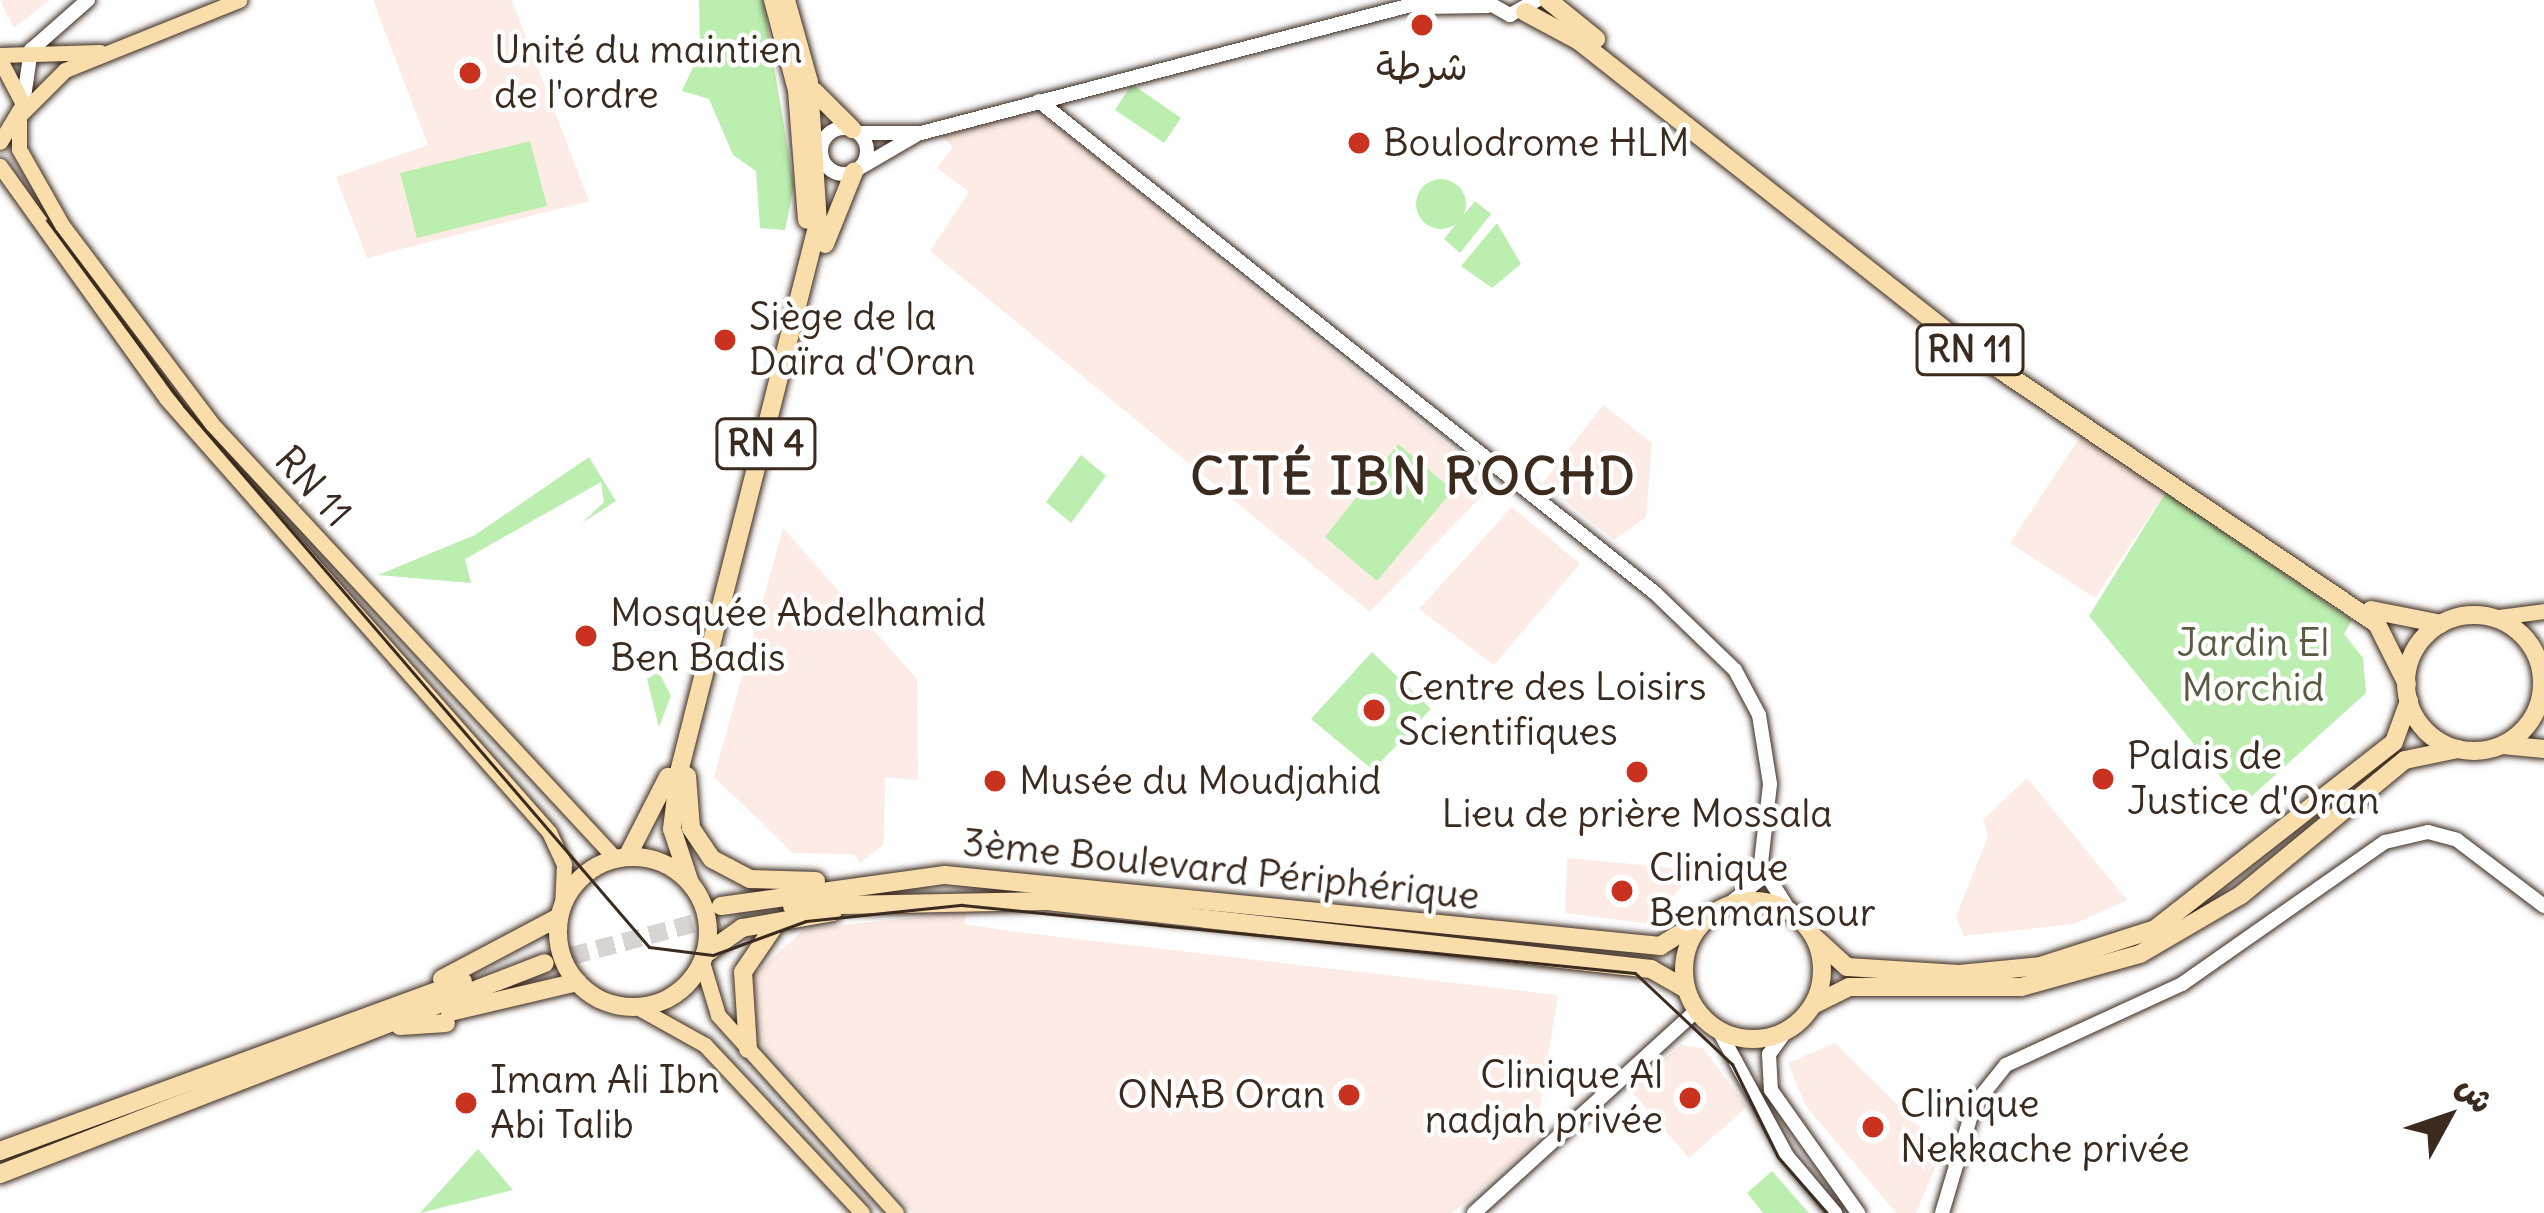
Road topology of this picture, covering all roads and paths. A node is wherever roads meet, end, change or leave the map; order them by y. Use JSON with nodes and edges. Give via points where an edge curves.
{"nodes":[{"id":1,"x":88,"y":0,"type":"edge"},
{"id":2,"x":238,"y":0,"type":"edge"},
{"id":3,"x":773,"y":0,"type":"edge"},
{"id":4,"x":786,"y":0,"type":"edge"},
{"id":5,"x":1430,"y":0,"type":"edge"},
{"id":6,"x":1548,"y":0,"type":"edge"},
{"id":7,"x":1486,"y":3,"type":"edge"},
{"id":8,"x":1531,"y":6,"type":"edge"},
{"id":9,"x":1404,"y":8,"type":"junction"},
{"id":10,"x":70,"y":17,"type":"junction"},
{"id":11,"x":31,"y":50,"type":"junction"},
{"id":12,"x":75,"y":52,"type":"junction"},
{"id":13,"x":109,"y":52,"type":"junction"},
{"id":14,"x":0,"y":58,"type":"edge"},
{"id":15,"x":809,"y":82,"type":"junction"},
{"id":16,"x":1039,"y":101,"type":"junction"},
{"id":17,"x":21,"y":113,"type":"junction"},
{"id":18,"x":855,"y":131,"type":"junction"},
{"id":19,"x":921,"y":133,"type":"junction"},
{"id":20,"x":0,"y":142,"type":"edge"},
{"id":21,"x":0,"y":166,"type":"edge"},
{"id":22,"x":857,"y":169,"type":"junction"},
{"id":23,"x":808,"y":280,"type":"junction"},
{"id":24,"x":2544,"y":611,"type":"edge"},
{"id":25,"x":2492,"y":618,"type":"junction"},
{"id":26,"x":2441,"y":624,"type":"junction"},
{"id":27,"x":711,"y":650,"type":"junction"},
{"id":28,"x":2543,"y":679,"type":"edge"},
{"id":29,"x":2408,"y":693,"type":"junction"},
{"id":30,"x":2503,"y":745,"type":"junction"},
{"id":31,"x":2458,"y":749,"type":"junction"},
{"id":32,"x":2544,"y":749,"type":"edge"},
{"id":33,"x":621,"y":858,"type":"junction"},
{"id":34,"x":1762,"y":867,"type":"junction"},
{"id":35,"x":872,"y":882,"type":"junction"},
{"id":36,"x":692,"y":886,"type":"junction"},
{"id":37,"x":977,"y":897,"type":"junction"},
{"id":38,"x":1729,"y":904,"type":"junction"},
{"id":39,"x":2544,"y":907,"type":"edge"},
{"id":40,"x":1789,"y":910,"type":"junction"},
{"id":41,"x":560,"y":912,"type":"junction"},
{"id":42,"x":1707,"y":917,"type":"junction"},
{"id":43,"x":777,"y":922,"type":"junction"},
{"id":44,"x":1815,"y":938,"type":"junction"},
{"id":45,"x":703,"y":958,"type":"junction"},
{"id":46,"x":578,"y":982,"type":"junction"},
{"id":47,"x":1686,"y":989,"type":"junction"},
{"id":48,"x":1813,"y":1005,"type":"junction"},
{"id":49,"x":637,"y":1007,"type":"junction"},
{"id":50,"x":1697,"y":1010,"type":"junction"},
{"id":51,"x":446,"y":1023,"type":"dead end"},
{"id":52,"x":400,"y":1026,"type":"junction"},
{"id":53,"x":1718,"y":1030,"type":"junction"},
{"id":54,"x":370,"y":1031,"type":"junction"},
{"id":55,"x":1786,"y":1031,"type":"junction"},
{"id":56,"x":310,"y":1035,"type":"junction"},
{"id":57,"x":748,"y":1049,"type":"junction"},
{"id":58,"x":0,"y":1151,"type":"edge"},
{"id":59,"x":0,"y":1174,"type":"edge"},
{"id":60,"x":862,"y":1213,"type":"edge"},
{"id":61,"x":896,"y":1213,"type":"edge"},
{"id":62,"x":1474,"y":1213,"type":"edge"},
{"id":63,"x":1835,"y":1213,"type":"edge"},
{"id":64,"x":1858,"y":1213,"type":"edge"},
{"id":65,"x":1942,"y":1213,"type":"edge"}],
"edges":[{"from":1,"to":10,"type":"street"},
{"from":2,"to":13,"type":"main road"},
{"from":3,"to":33,"type":"highway","number":"RN 4","via":[[801,122],[805,248],[668,779]]},
{"from":4,"to":15,"type":"highway","number":"RN 4"},
{"from":5,"to":9,"type":"street"},
{"from":6,"to":26,"type":"highway","number":"RN 11","via":[[1957,328],[2375,613]]},
{"from":7,"to":8,"type":"street"},
{"from":7,"to":9,"type":"street"},
{"from":8,"to":29,"type":"highway","number":"RN 11","via":[[1965,346],[2378,624]]},
{"from":9,"to":16,"type":"street"},
{"from":10,"to":11,"type":"street"},
{"from":10,"to":12,"type":"street","via":[[64,38]]},
{"from":11,"to":12,"type":"main road"},
{"from":11,"to":14,"type":"main road"},
{"from":11,"to":17,"type":"street"},
{"from":12,"to":13,"type":"main road"},
{"from":13,"to":17,"type":"main road","via":[[45,81]]},
{"from":14,"to":17,"type":"main road","name":"RN 11"},
{"from":15,"to":18,"type":"highway"},
{"from":15,"to":23,"type":"highway","number":"RN 4","via":[[820,194]]},
{"from":16,"to":19,"type":"street"},
{"from":16,"to":34,"type":"street","via":[[1705,637],[1763,730]]},
{"from":17,"to":20,"type":"main road"},
{"from":17,"to":33,"type":"main road","name":"RN 11","via":[[19,149],[62,225],[212,424]]},
{"from":18,"to":19,"type":"street"},
{"from":18,"to":22,"type":"street"},
{"from":18,"to":22,"type":"street","via":[[832,131],[821,148],[828,167]]},
{"from":19,"to":22,"type":"street"},
{"from":21,"to":41,"type":"main road","name":"RN 11","via":[[179,414],[549,832],[564,864]]},
{"from":22,"to":23,"type":"highway"},
{"from":23,"to":27,"type":"highway","number":"RN 4"},
{"from":24,"to":25,"type":"main road"},
{"from":25,"to":26,"type":"highway"},
{"from":25,"to":28,"type":"highway","via":[[2525,638]]},
{"from":26,"to":29,"type":"highway","via":[[2415,651]]},
{"from":27,"to":35,"type":"highway","via":[[686,782],[698,843],[750,879]]},
{"from":27,"to":36,"type":"highway","number":"RN 4","via":[[671,814]]},
{"from":28,"to":30,"type":"highway","via":[[2534,716]]},
{"from":29,"to":31,"type":"highway","via":[[2431,735]]},
{"from":29,"to":44,"type":"highway","via":[[2394,742],[2155,929],[2040,966],[1959,974],[1847,967]]},
{"from":30,"to":31,"type":"highway"},
{"from":30,"to":32,"type":"highway"},
{"from":31,"to":48,"type":"highway","via":[[2413,754],[2241,895],[2140,954],[2021,987],[1849,988]]},
{"from":33,"to":36,"type":"highway"},
{"from":33,"to":41,"type":"highway","via":[[576,883]]},
{"from":34,"to":38,"type":"street","via":[[1752,891]]},
{"from":34,"to":40,"type":"street"},
{"from":35,"to":36,"type":"highway"},
{"from":35,"to":37,"type":"highway","name":"3ème Boulevard Périphérique","via":[[721,911]]},
{"from":35,"to":42,"type":"highway","name":"3ème Boulevard Périphérique","via":[[1061,881],[1660,946]]},
{"from":36,"to":45,"type":"highway"},
{"from":37,"to":43,"type":"highway"},
{"from":37,"to":47,"type":"highway","name":"3ème Boulevard Périphérique","via":[[1624,966]]},
{"from":38,"to":40,"type":"highway"},
{"from":38,"to":42,"type":"highway"},
{"from":39,"to":65,"type":"street","via":[[2457,840],[2428,832],[2385,842],[2182,984],[2006,1065],[1975,1106]]},
{"from":40,"to":44,"type":"highway"},
{"from":41,"to":46,"type":"highway"},
{"from":41,"to":56,"type":"highway","via":[[515,949]]},
{"from":42,"to":47,"type":"highway","via":[[1684,958]]},
{"from":43,"to":45,"type":"highway","via":[[728,934]]},
{"from":43,"to":57,"type":"highway","via":[[743,973]]},
{"from":44,"to":48,"type":"highway"},
{"from":45,"to":49,"type":"highway","via":[[682,989]]},
{"from":45,"to":57,"type":"main road","via":[[712,1003]]},
{"from":46,"to":49,"type":"highway"},
{"from":46,"to":52,"type":"highway"},
{"from":47,"to":50,"type":"highway"},
{"from":48,"to":55,"type":"highway"},
{"from":49,"to":60,"type":"main road","via":[[718,1067]]},
{"from":50,"to":53,"type":"highway"},
{"from":50,"to":62,"type":"street"},
{"from":51,"to":52,"type":"highway"},
{"from":52,"to":54,"type":"highway"},
{"from":53,"to":55,"type":"highway","via":[[1759,1039]]},
{"from":53,"to":63,"type":"street","via":[[1787,1156]]},
{"from":54,"to":56,"type":"highway","via":[[544,958]]},
{"from":54,"to":59,"type":"highway"},
{"from":55,"to":64,"type":"street","via":[[1766,1064],[1777,1106]]},
{"from":56,"to":58,"type":"highway"},
{"from":57,"to":61,"type":"main road"}]}
